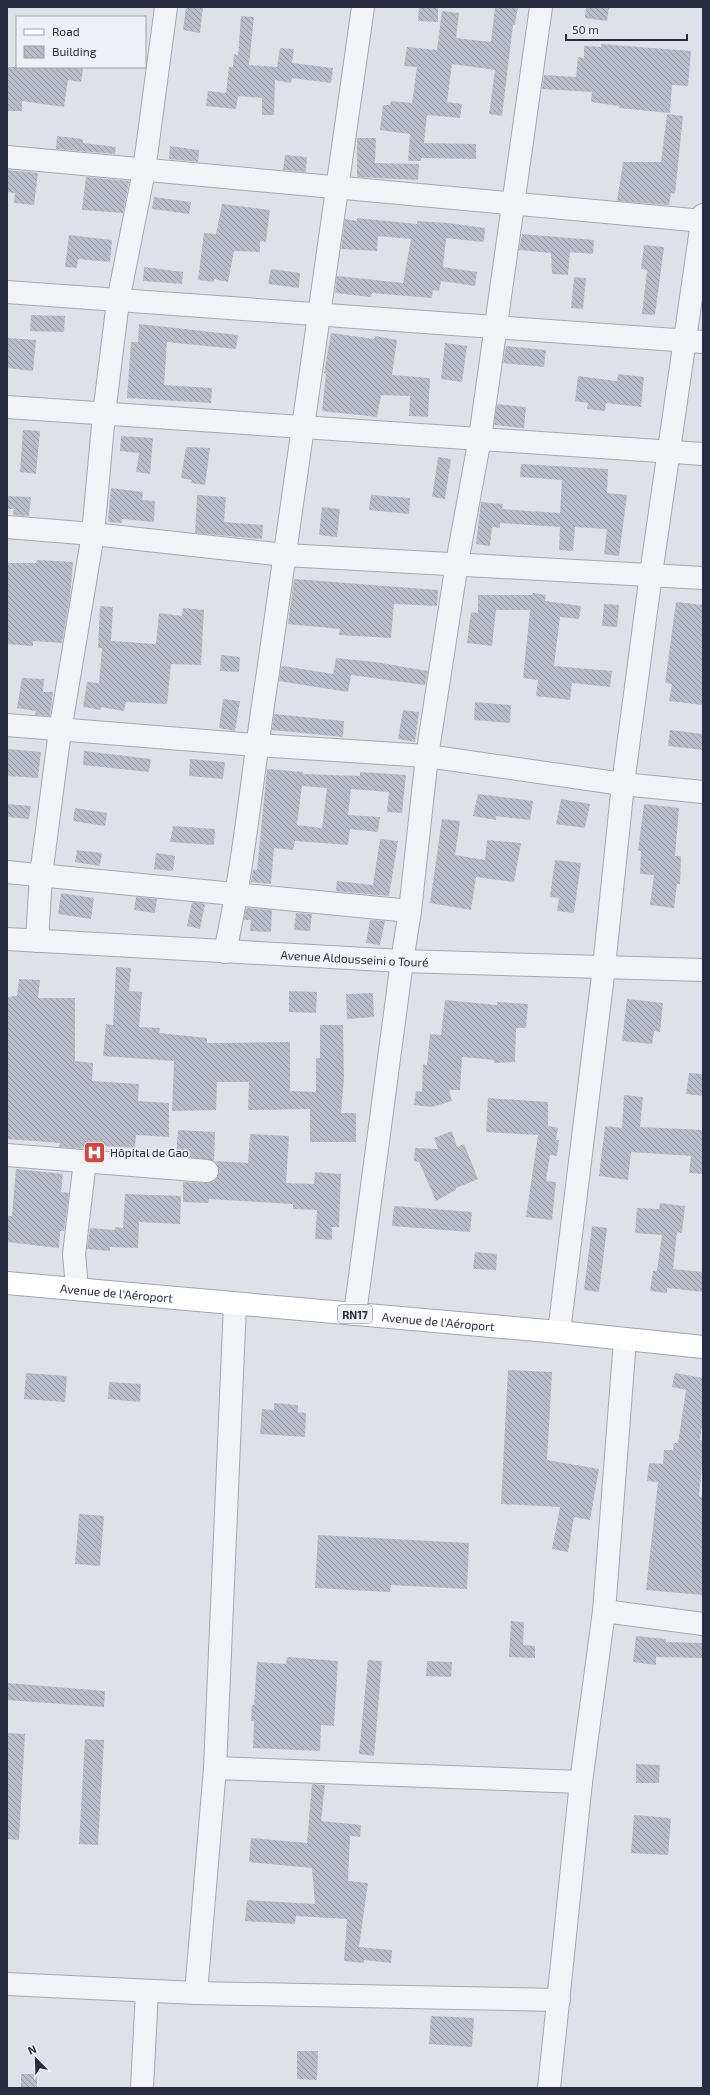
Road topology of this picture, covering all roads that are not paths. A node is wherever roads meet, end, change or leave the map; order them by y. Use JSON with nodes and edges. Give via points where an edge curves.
{"nodes":[{"id":1,"x":166,"y":7,"type":"edge"},
{"id":2,"x":363,"y":7,"type":"edge"},
{"id":3,"x":541,"y":7,"type":"edge"},
{"id":4,"x":7,"y":157,"type":"edge"},
{"id":5,"x":144,"y":170,"type":"junction"},
{"id":6,"x":337,"y":188,"type":"junction"},
{"id":7,"x":512,"y":204,"type":"junction"},
{"id":8,"x":703,"y":219,"type":"edge"},
{"id":9,"x":7,"y":292,"type":"edge"},
{"id":10,"x":118,"y":301,"type":"junction"},
{"id":11,"x":319,"y":315,"type":"junction"},
{"id":12,"x":496,"y":328,"type":"junction"},
{"id":13,"x":694,"y":342,"type":"edge"},
{"id":14,"x":7,"y":407,"type":"edge"},
{"id":15,"x":104,"y":414,"type":"junction"},
{"id":16,"x":304,"y":426,"type":"junction"},
{"id":17,"x":480,"y":438,"type":"junction"},
{"id":18,"x":670,"y":452,"type":"junction"},
{"id":19,"x":703,"y":454,"type":"edge"},
{"id":20,"x":7,"y":527,"type":"edge"},
{"id":21,"x":93,"y":534,"type":"junction"},
{"id":22,"x":285,"y":555,"type":"junction"},
{"id":23,"x":457,"y":563,"type":"junction"},
{"id":24,"x":651,"y":574,"type":"junction"},
{"id":25,"x":703,"y":578,"type":"edge"},
{"id":26,"x":7,"y":725,"type":"edge"},
{"id":27,"x":60,"y":731,"type":"junction"},
{"id":28,"x":256,"y":745,"type":"junction"},
{"id":29,"x":428,"y":756,"type":"junction"},
{"id":30,"x":624,"y":784,"type":"junction"},
{"id":31,"x":703,"y":792,"type":"edge"},
{"id":32,"x":7,"y":872,"type":"edge"},
{"id":33,"x":41,"y":875,"type":"junction"},
{"id":34,"x":238,"y":894,"type":"junction"},
{"id":35,"x":410,"y":911,"type":"junction"},
{"id":36,"x":7,"y":939,"type":"edge"},
{"id":37,"x":37,"y":941,"type":"junction"},
{"id":38,"x":225,"y":952,"type":"junction"},
{"id":39,"x":402,"y":961,"type":"junction"},
{"id":40,"x":604,"y":967,"type":"junction"},
{"id":41,"x":703,"y":970,"type":"edge"},
{"id":42,"x":7,"y":1156,"type":"edge"},
{"id":43,"x":84,"y":1161,"type":"junction"},
{"id":44,"x":207,"y":1171,"type":"dead end"},
{"id":45,"x":7,"y":1283,"type":"edge"},
{"id":46,"x":77,"y":1288,"type":"junction"},
{"id":47,"x":234,"y":1304,"type":"junction"},
{"id":48,"x":355,"y":1314,"type":"junction"},
{"id":49,"x":559,"y":1332,"type":"junction"},
{"id":50,"x":625,"y":1340,"type":"junction"},
{"id":51,"x":703,"y":1347,"type":"edge"},
{"id":52,"x":604,"y":1611,"type":"junction"},
{"id":53,"x":703,"y":1624,"type":"edge"},
{"id":54,"x":215,"y":1768,"type":"junction"},
{"id":55,"x":581,"y":1782,"type":"junction"},
{"id":56,"x":7,"y":1984,"type":"edge"},
{"id":57,"x":147,"y":1990,"type":"junction"},
{"id":58,"x":196,"y":1993,"type":"junction"},
{"id":59,"x":559,"y":2000,"type":"junction"},
{"id":60,"x":142,"y":2088,"type":"edge"},
{"id":61,"x":549,"y":2088,"type":"edge"}],
"edges":[{"from":1,"to":5,"type":"street"},
{"from":2,"to":6,"type":"street"},
{"from":3,"to":7,"type":"street"},
{"from":4,"to":5,"type":"street"},
{"from":5,"to":6,"type":"street"},
{"from":5,"to":10,"type":"street"},
{"from":6,"to":7,"type":"street"},
{"from":6,"to":11,"type":"street"},
{"from":7,"to":8,"type":"street"},
{"from":7,"to":12,"type":"street"},
{"from":8,"to":13,"type":"street"},
{"from":9,"to":10,"type":"street"},
{"from":10,"to":11,"type":"street"},
{"from":10,"to":15,"type":"street"},
{"from":11,"to":12,"type":"street"},
{"from":11,"to":16,"type":"street"},
{"from":12,"to":13,"type":"street"},
{"from":12,"to":17,"type":"street"},
{"from":13,"to":18,"type":"street"},
{"from":14,"to":15,"type":"street"},
{"from":15,"to":16,"type":"street"},
{"from":15,"to":21,"type":"street"},
{"from":16,"to":17,"type":"street"},
{"from":16,"to":22,"type":"street"},
{"from":17,"to":18,"type":"street"},
{"from":17,"to":23,"type":"street"},
{"from":18,"to":19,"type":"street"},
{"from":18,"to":24,"type":"street"},
{"from":20,"to":21,"type":"street"},
{"from":21,"to":22,"type":"street"},
{"from":21,"to":27,"type":"street"},
{"from":22,"to":23,"type":"street"},
{"from":22,"to":28,"type":"street"},
{"from":23,"to":24,"type":"street"},
{"from":23,"to":29,"type":"street"},
{"from":24,"to":25,"type":"street"},
{"from":24,"to":30,"type":"street"},
{"from":26,"to":27,"type":"street"},
{"from":27,"to":28,"type":"street"},
{"from":27,"to":33,"type":"street"},
{"from":28,"to":29,"type":"street"},
{"from":28,"to":34,"type":"street"},
{"from":29,"to":30,"type":"street"},
{"from":29,"to":35,"type":"street"},
{"from":30,"to":31,"type":"street"},
{"from":30,"to":40,"type":"street"},
{"from":32,"to":33,"type":"street"},
{"from":33,"to":34,"type":"street"},
{"from":33,"to":37,"type":"street"},
{"from":34,"to":35,"type":"street"},
{"from":34,"to":38,"type":"street"},
{"from":35,"to":39,"type":"street"},
{"from":36,"to":37,"type":"street","name":"Avenue Aldousseini o Touré"},
{"from":37,"to":38,"type":"street","name":"Avenue Aldousseini o Touré"},
{"from":38,"to":39,"type":"street","name":"Avenue Aldousseini o Touré"},
{"from":39,"to":40,"type":"street","name":"Avenue Aldousseini o Touré"},
{"from":39,"to":48,"type":"street"},
{"from":40,"to":41,"type":"street","name":"Avenue Aldousseini o Touré"},
{"from":40,"to":49,"type":"street"},
{"from":42,"to":43,"type":"street"},
{"from":43,"to":44,"type":"street"},
{"from":43,"to":46,"type":"street","via":[[74,1254]]},
{"from":45,"to":46,"type":"main road","name":"Avenue de l'Aéroport","number":"RN17"},
{"from":46,"to":47,"type":"main road","name":"Avenue de l'Aéroport","number":"RN17"},
{"from":47,"to":48,"type":"main road","name":"Avenue de l'Aéroport","number":"RN17"},
{"from":47,"to":54,"type":"street"},
{"from":48,"to":49,"type":"main road","name":"Avenue de l'Aéroport","number":"RN17"},
{"from":49,"to":50,"type":"main road","name":"Avenue de l'Aéroport","number":"RN17"},
{"from":50,"to":51,"type":"main road","name":"Avenue de l'Aéroport","number":"RN17"},
{"from":50,"to":52,"type":"street"},
{"from":52,"to":53,"type":"street"},
{"from":52,"to":55,"type":"street"},
{"from":54,"to":55,"type":"street"},
{"from":54,"to":58,"type":"street"},
{"from":55,"to":59,"type":"street"},
{"from":56,"to":57,"type":"street"},
{"from":57,"to":58,"type":"street"},
{"from":57,"to":60,"type":"street"},
{"from":58,"to":59,"type":"street"},
{"from":59,"to":61,"type":"street"}]}
